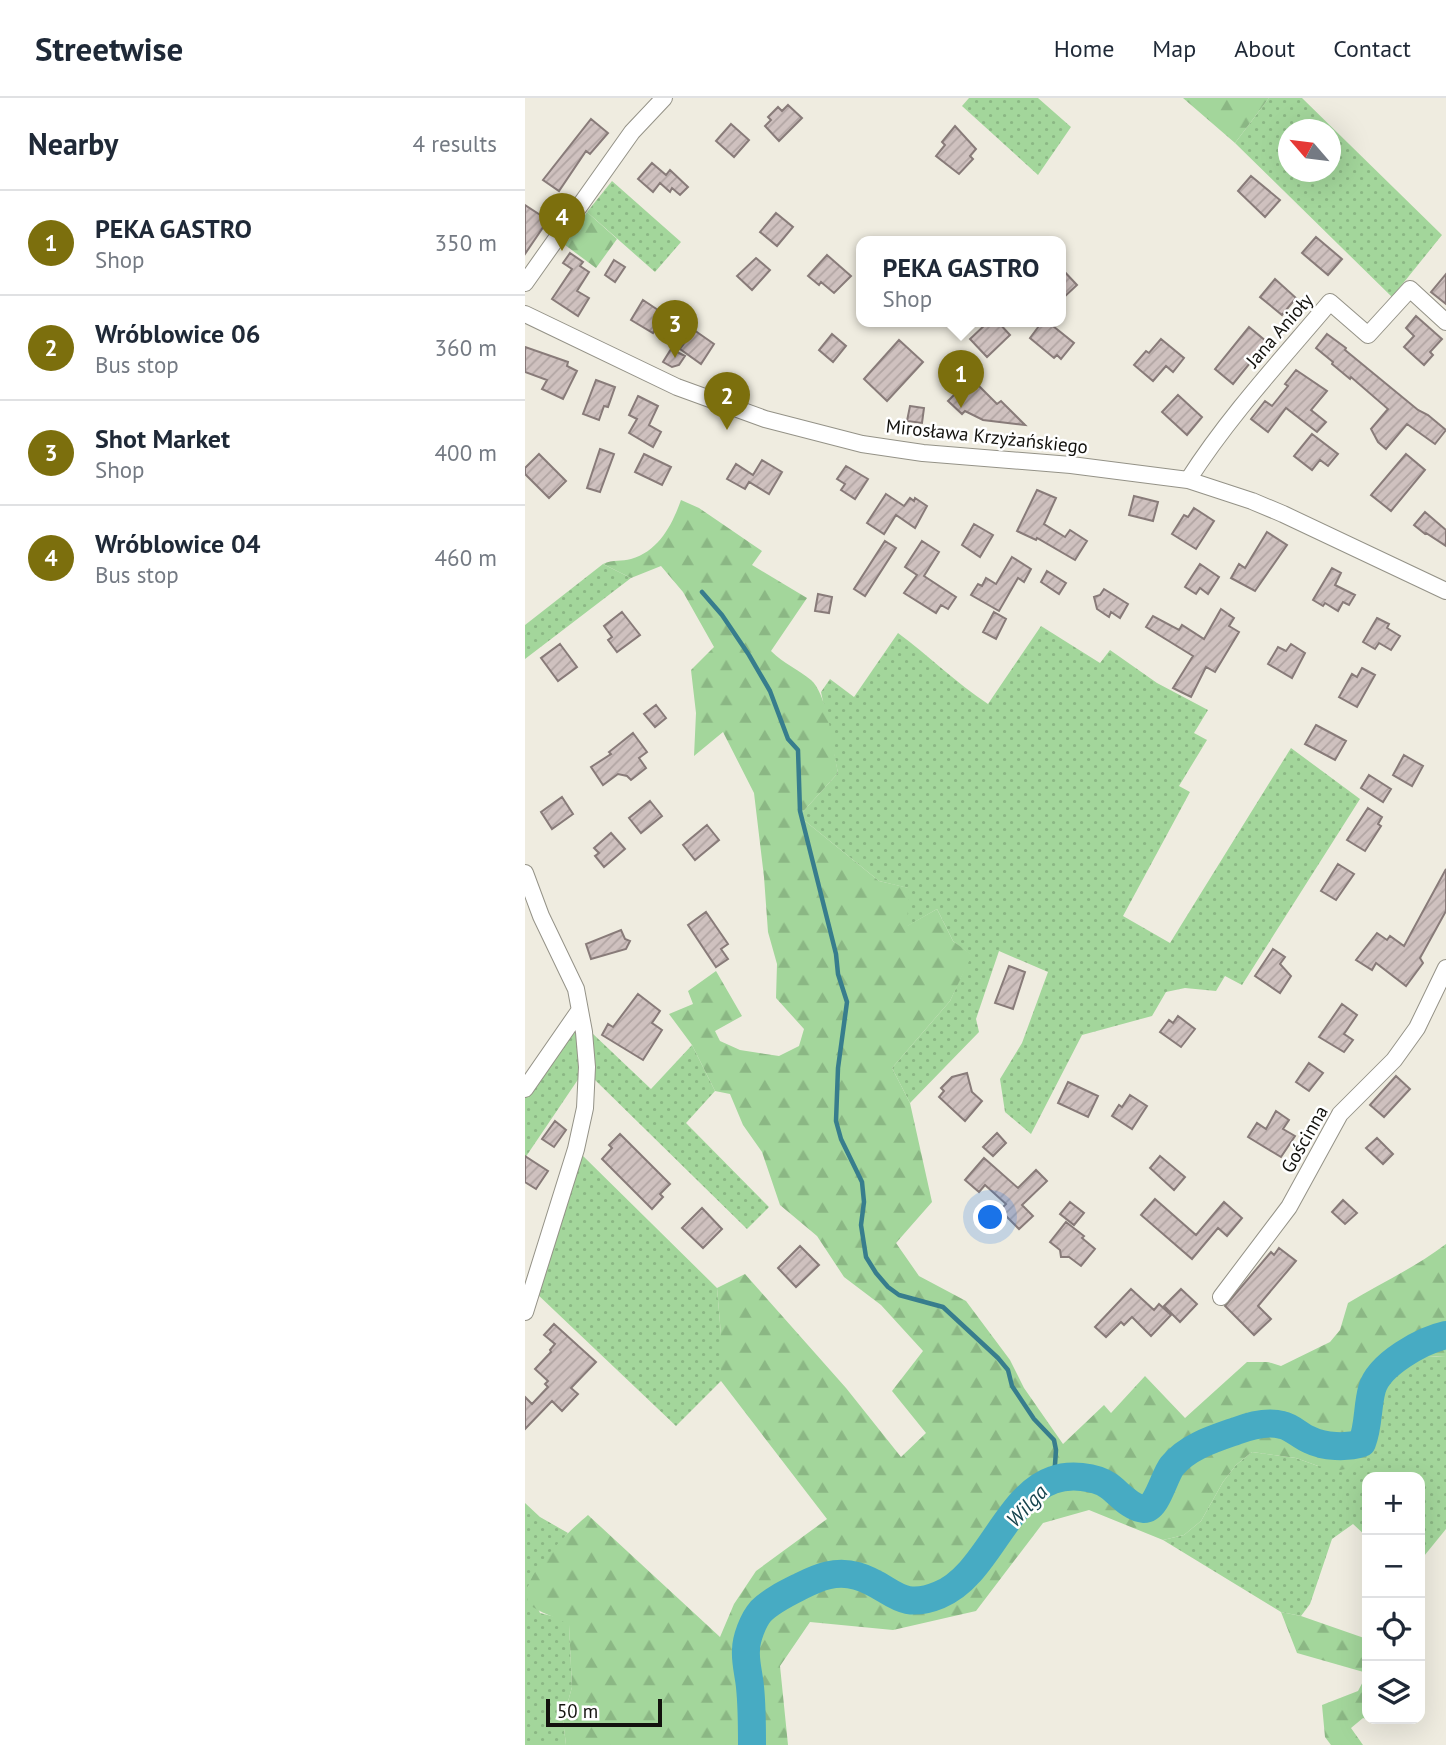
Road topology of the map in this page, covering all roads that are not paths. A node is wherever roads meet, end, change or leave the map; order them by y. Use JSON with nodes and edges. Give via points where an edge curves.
{"nodes":[{"id":1,"x":664,"y":98,"type":"edge"},
{"id":2,"x":525,"y":283,"type":"edge"},
{"id":3,"x":525,"y":314,"type":"edge"},
{"id":4,"x":1446,"y":322,"type":"edge"},
{"id":5,"x":1188,"y":481,"type":"junction"},
{"id":6,"x":1446,"y":591,"type":"edge"},
{"id":7,"x":525,"y":873,"type":"edge"},
{"id":8,"x":1446,"y":968,"type":"edge"},
{"id":9,"x":579,"y":1011,"type":"junction"},
{"id":10,"x":525,"y":1089,"type":"edge"},
{"id":11,"x":1221,"y":1297,"type":"dead end"},
{"id":12,"x":525,"y":1312,"type":"edge"}],
"edges":[{"from":1,"to":2,"type":"street","via":[[632,132]]},
{"from":3,"to":5,"type":"street","name":"Mirosława Krzyżańskiego","via":[[706,399],[822,435],[923,453],[1071,465]]},
{"from":4,"to":5,"type":"street","name":"Jana Anioły","via":[[1410,289],[1368,335],[1330,302],[1206,451]]},
{"from":5,"to":6,"type":"street","name":"Mirosława Krzyżańskiego","via":[[1283,514]]},
{"from":7,"to":9,"type":"street","via":[[576,989]]},
{"from":8,"to":11,"type":"street","name":"Gościnna","via":[[1417,1028],[1394,1060],[1340,1114],[1289,1208]]},
{"from":9,"to":10,"type":"street"},
{"from":9,"to":12,"type":"street","via":[[587,1068],[585,1108]]}]}
